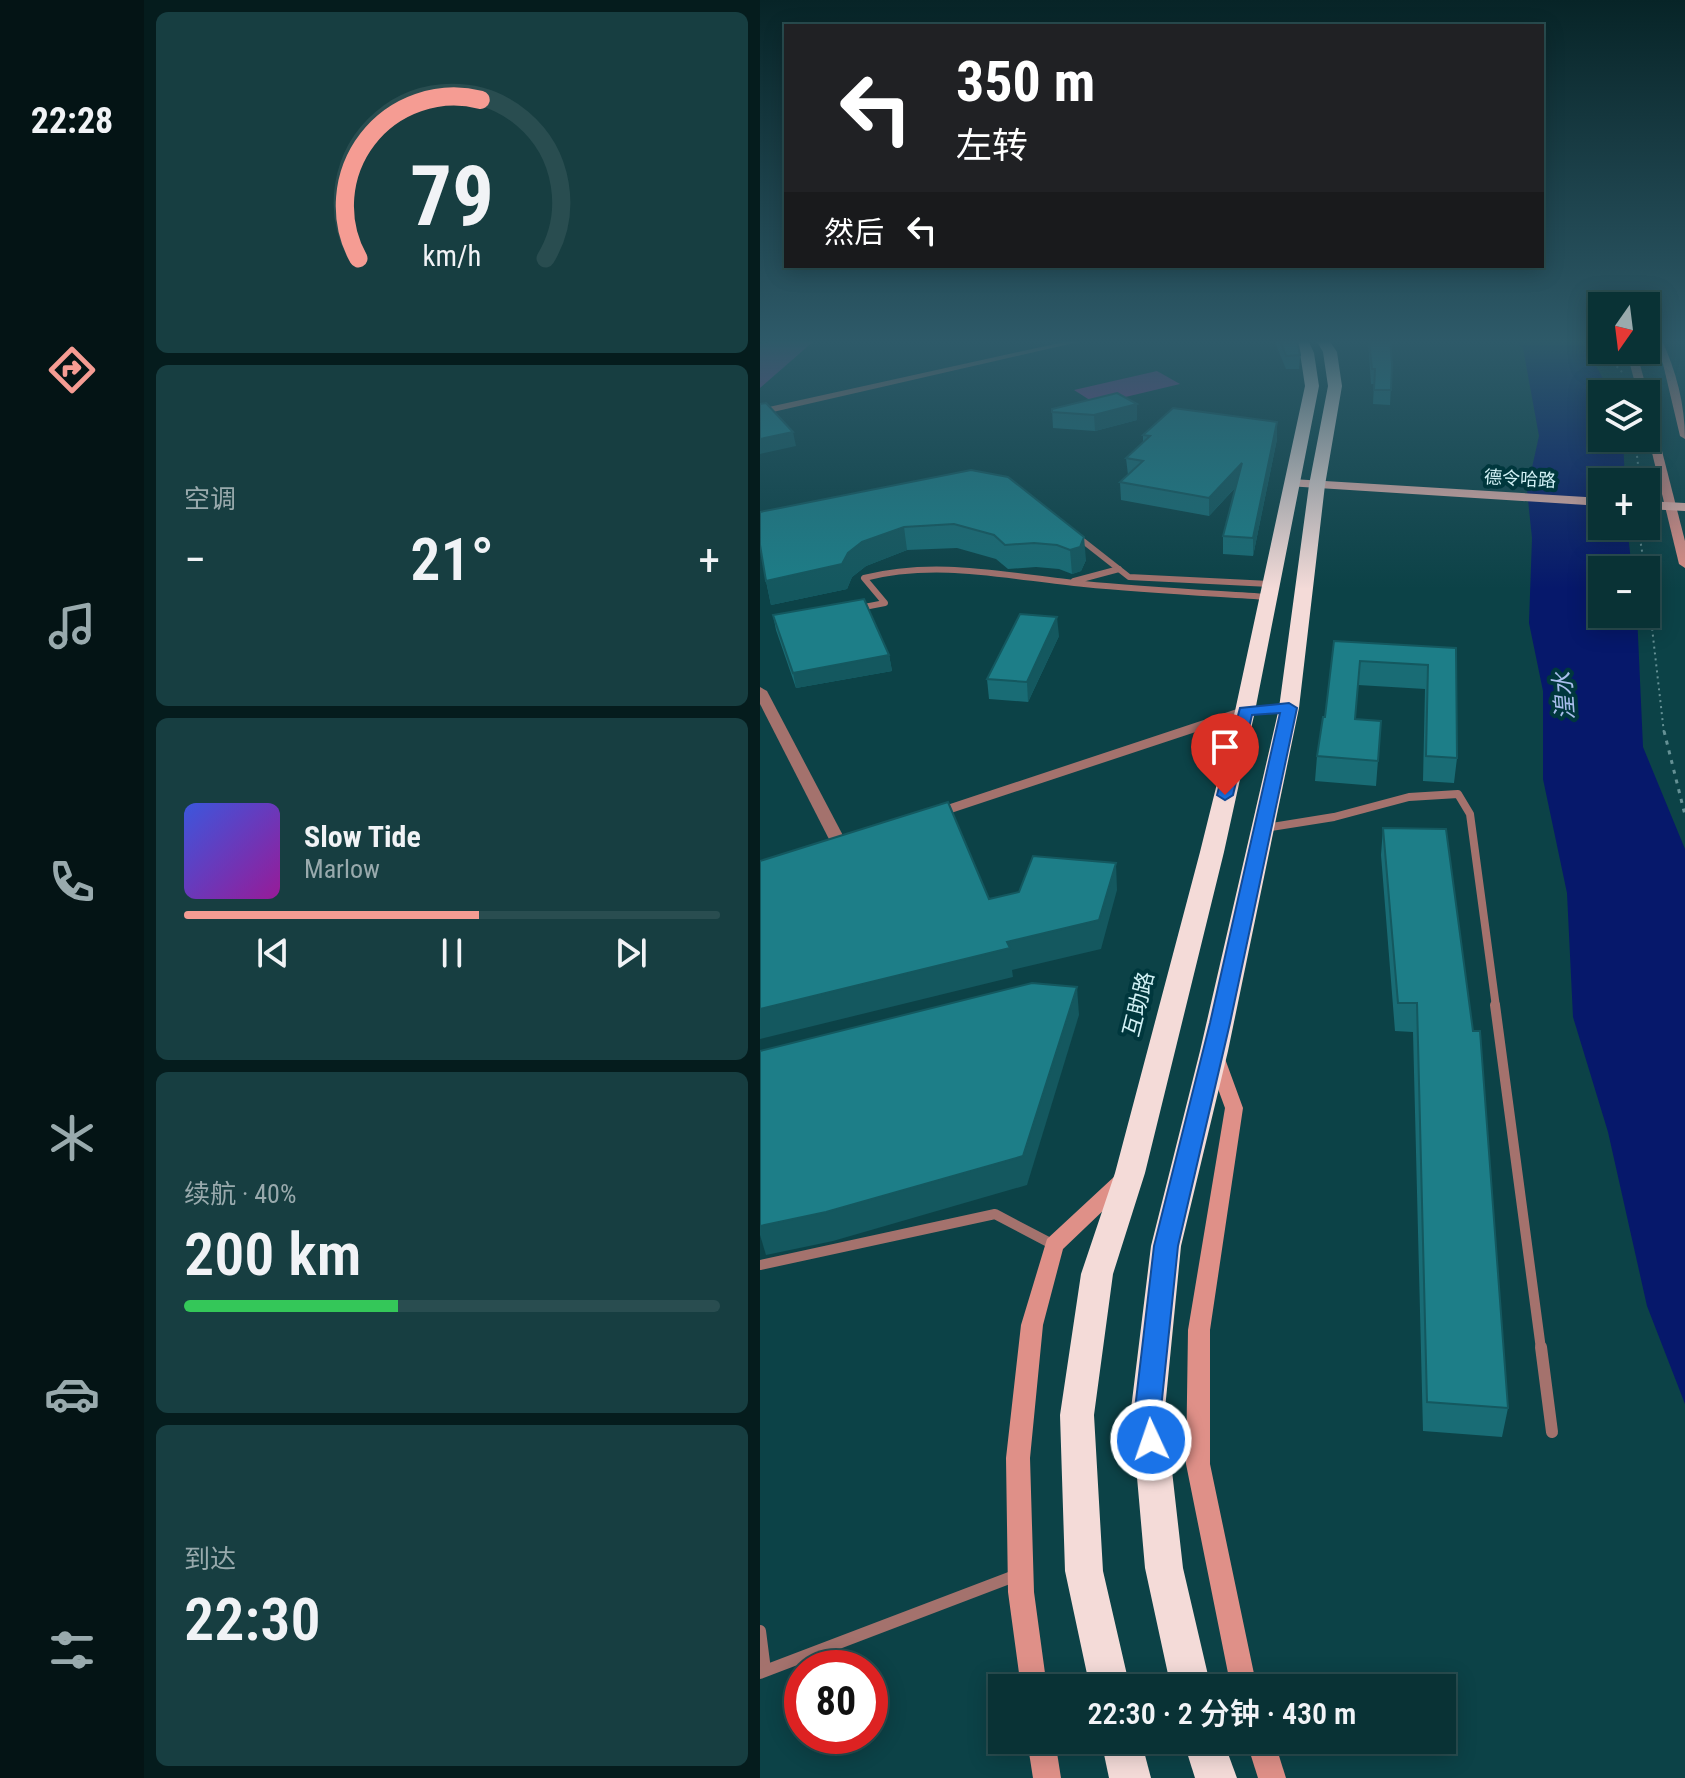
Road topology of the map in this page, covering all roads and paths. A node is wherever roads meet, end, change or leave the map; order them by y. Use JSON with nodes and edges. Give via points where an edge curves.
{"nodes":[{"id":1,"x":1304,"y":423,"type":"edge"},
{"id":2,"x":1328,"y":423,"type":"edge"},
{"id":3,"x":1656,"y":452,"type":"edge"},
{"id":4,"x":1293,"y":478,"type":"junction"},
{"id":5,"x":1318,"y":479,"type":"junction"},
{"id":6,"x":1480,"y":491,"type":"junction"},
{"id":7,"x":1588,"y":494,"type":"edge"},
{"id":8,"x":1685,"y":499,"type":"edge"},
{"id":9,"x":1660,"y":500,"type":"edge"},
{"id":10,"x":1588,"y":501,"type":"edge"},
{"id":11,"x":1668,"y":502,"type":"junction"},
{"id":12,"x":1660,"y":503,"type":"edge"},
{"id":13,"x":1685,"y":507,"type":"edge"},
{"id":14,"x":1071,"y":531,"type":"edge"},
{"id":15,"x":1685,"y":564,"type":"edge"},
{"id":16,"x":1119,"y":569,"type":"junction"},
{"id":17,"x":1068,"y":583,"type":"junction"},
{"id":18,"x":1270,"y":591,"type":"junction"},
{"id":19,"x":856,"y":609,"type":"edge"},
{"id":20,"x":1652,"y":628,"type":"edge"},
{"id":21,"x":760,"y":691,"type":"edge"},
{"id":22,"x":1289,"y":708,"type":"junction"},
{"id":23,"x":1245,"y":711,"type":"junction"},
{"id":24,"x":1685,"y":815,"type":"edge"},
{"id":25,"x":915,"y":820,"type":"edge"},
{"id":26,"x":1264,"y":828,"type":"junction"},
{"id":27,"x":841,"y":845,"type":"edge"},
{"id":28,"x":1214,"y":1051,"type":"junction"},
{"id":29,"x":1130,"y":1173,"type":"junction"},
{"id":30,"x":1054,"y":1245,"type":"junction"},
{"id":31,"x":760,"y":1265,"type":"edge"},
{"id":32,"x":1552,"y":1432,"type":"dead end"},
{"id":33,"x":1020,"y":1574,"type":"junction"},
{"id":34,"x":760,"y":1631,"type":"edge"},
{"id":35,"x":763,"y":1672,"type":"edge"},
{"id":36,"x":1032,"y":1674,"type":"edge"},
{"id":37,"x":1107,"y":1674,"type":"edge"},
{"id":38,"x":1188,"y":1674,"type":"edge"},
{"id":39,"x":1241,"y":1674,"type":"edge"},
{"id":40,"x":1043,"y":1754,"type":"edge"},
{"id":41,"x":1124,"y":1754,"type":"edge"},
{"id":42,"x":1208,"y":1754,"type":"edge"},
{"id":43,"x":1264,"y":1754,"type":"edge"},
{"id":44,"x":1047,"y":1778,"type":"edge"},
{"id":45,"x":1130,"y":1778,"type":"edge"},
{"id":46,"x":1216,"y":1778,"type":"edge"},
{"id":47,"x":1272,"y":1778,"type":"edge"}],
"edges":[{"from":1,"to":4,"type":"highway","name":"互助路"},
{"from":2,"to":5,"type":"highway"},
{"from":3,"to":11,"type":"main road"},
{"from":4,"to":5,"type":"main road","name":"德令哈路"},
{"from":4,"to":18,"type":"highway","name":"互助路"},
{"from":5,"to":6,"type":"main road","name":"德令哈路"},
{"from":5,"to":22,"type":"highway"},
{"from":6,"to":7,"type":"main road","name":"德令哈路"},
{"from":6,"to":10,"type":"main road","name":"德令哈路"},
{"from":8,"to":11,"type":"main road"},
{"from":9,"to":11,"type":"main road"},
{"from":11,"to":12,"type":"main road"},
{"from":11,"to":13,"type":"main road"},
{"from":11,"to":15,"type":"main road"},
{"from":14,"to":16,"type":"lane"},
{"from":16,"to":17,"type":"lane"},
{"from":16,"to":18,"type":"lane","via":[[1129,577]]},
{"from":17,"to":18,"type":"lane"},
{"from":17,"to":19,"type":"lane","via":[[929,566],[900,569],[864,578],[885,603]]},
{"from":18,"to":23,"type":"highway","name":"互助路"},
{"from":20,"to":24,"type":"path","via":[[1665,739]]},
{"from":21,"to":27,"type":"street"},
{"from":22,"to":23,"type":"street"},
{"from":22,"to":26,"type":"highway"},
{"from":23,"to":25,"type":"street"},
{"from":23,"to":29,"type":"highway","name":"互助路"},
{"from":26,"to":28,"type":"highway"},
{"from":26,"to":32,"type":"lane","via":[[1334,817],[1404,795],[1458,794],[1470,814]]},
{"from":28,"to":38,"type":"highway","via":[[1166,1246],[1148,1409],[1164,1568]]},
{"from":28,"to":39,"type":"main road","via":[[1234,1108],[1199,1330],[1198,1464]]},
{"from":29,"to":30,"type":"main road"},
{"from":29,"to":37,"type":"highway","name":"互助路","via":[[1097,1274],[1077,1415],[1084,1571]]},
{"from":30,"to":31,"type":"lane","via":[[995,1214]]},
{"from":30,"to":33,"type":"main road","via":[[1032,1325],[1018,1458]]},
{"from":33,"to":35,"type":"lane"},
{"from":33,"to":36,"type":"main road"},
{"from":34,"to":35,"type":"lane"},
{"from":40,"to":44,"type":"main road"},
{"from":41,"to":45,"type":"highway"},
{"from":42,"to":46,"type":"highway"},
{"from":43,"to":47,"type":"main road"}]}
